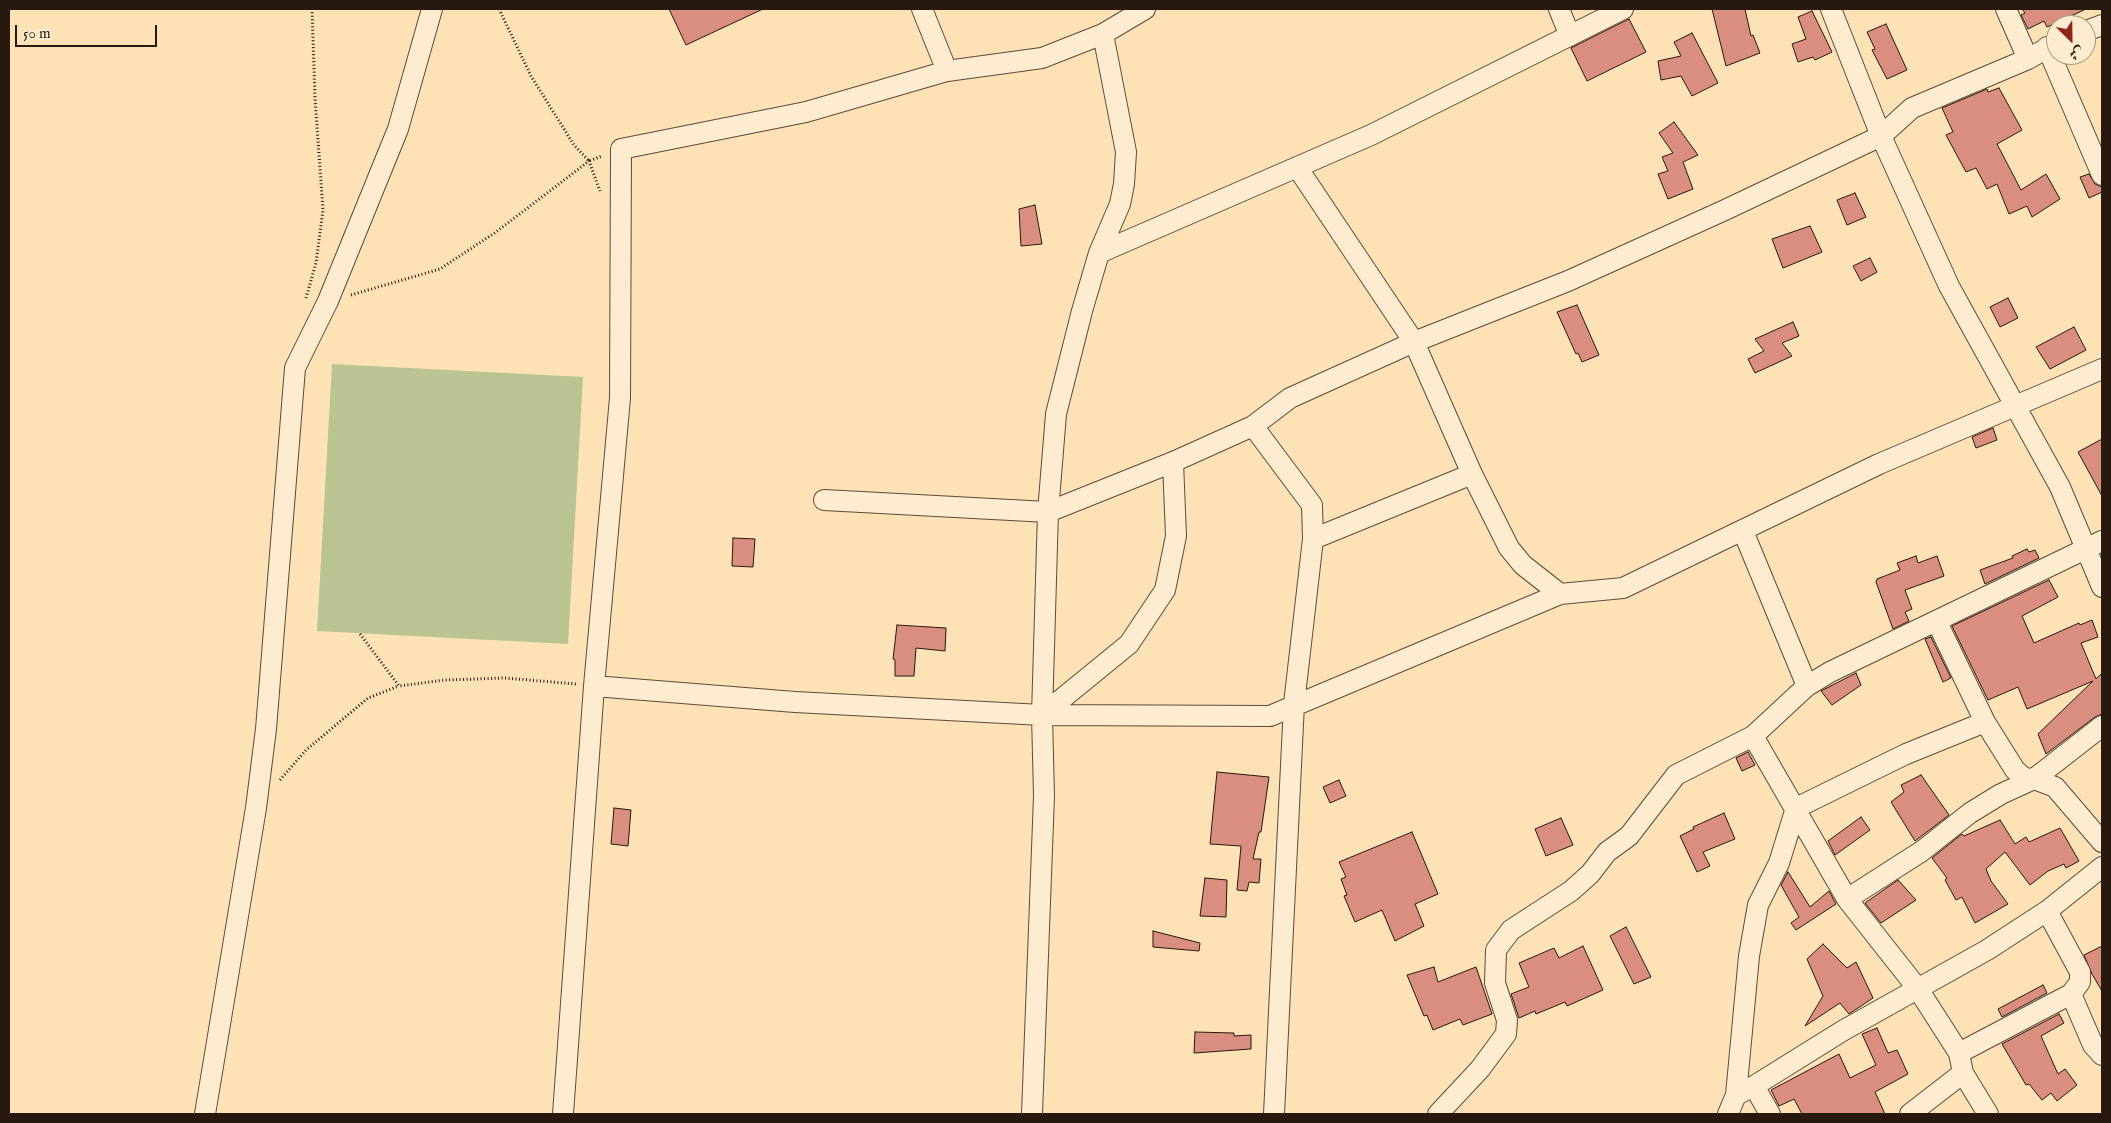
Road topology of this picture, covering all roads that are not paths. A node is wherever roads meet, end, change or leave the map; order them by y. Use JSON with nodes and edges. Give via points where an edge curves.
{"nodes":[{"id":1,"x":432,"y":9,"type":"edge"},
{"id":2,"x":922,"y":9,"type":"edge"},
{"id":3,"x":1144,"y":9,"type":"edge"},
{"id":4,"x":1559,"y":9,"type":"edge"},
{"id":5,"x":1623,"y":9,"type":"edge"},
{"id":6,"x":1831,"y":9,"type":"edge"},
{"id":7,"x":2006,"y":9,"type":"edge"},
{"id":8,"x":1103,"y":34,"type":"junction"},
{"id":9,"x":1570,"y":36,"type":"junction"},
{"id":10,"x":2046,"y":48,"type":"edge"},
{"id":11,"x":2028,"y":59,"type":"junction"},
{"id":12,"x":2060,"y":65,"type":"edge"},
{"id":13,"x":948,"y":70,"type":"junction"},
{"id":14,"x":1881,"y":136,"type":"junction"},
{"id":15,"x":1297,"y":167,"type":"junction"},
{"id":16,"x":2102,"y":174,"type":"edge"},
{"id":17,"x":1099,"y":253,"type":"junction"},
{"id":18,"x":1414,"y":342,"type":"junction"},
{"id":19,"x":2102,"y":369,"type":"edge"},
{"id":20,"x":2016,"y":405,"type":"junction"},
{"id":21,"x":1253,"y":426,"type":"junction"},
{"id":22,"x":1173,"y":462,"type":"junction"},
{"id":23,"x":1472,"y":474,"type":"junction"},
{"id":24,"x":824,"y":500,"type":"dead end"},
{"id":25,"x":1048,"y":512,"type":"junction"},
{"id":26,"x":1743,"y":531,"type":"junction"},
{"id":27,"x":1313,"y":539,"type":"junction"},
{"id":28,"x":2095,"y":545,"type":"edge"},
{"id":29,"x":2102,"y":587,"type":"edge"},
{"id":30,"x":1560,"y":594,"type":"junction"},
{"id":31,"x":1937,"y":622,"type":"junction"},
{"id":32,"x":594,"y":686,"type":"junction"},
{"id":33,"x":1807,"y":686,"type":"junction"},
{"id":34,"x":1294,"y":704,"type":"junction"},
{"id":35,"x":1042,"y":715,"type":"junction"},
{"id":36,"x":1985,"y":722,"type":"junction"},
{"id":37,"x":2102,"y":726,"type":"edge"},
{"id":38,"x":1753,"y":736,"type":"junction"},
{"id":39,"x":2034,"y":779,"type":"junction"},
{"id":40,"x":1796,"y":808,"type":"junction"},
{"id":41,"x":2102,"y":842,"type":"edge"},
{"id":42,"x":2102,"y":867,"type":"edge"},
{"id":43,"x":1847,"y":899,"type":"junction"},
{"id":44,"x":2047,"y":911,"type":"junction"},
{"id":45,"x":1918,"y":989,"type":"junction"},
{"id":46,"x":2071,"y":994,"type":"junction"},
{"id":47,"x":2099,"y":1046,"type":"edge"},
{"id":48,"x":1959,"y":1053,"type":"junction"},
{"id":49,"x":1963,"y":1073,"type":"junction"},
{"id":50,"x":1754,"y":1086,"type":"junction"},
{"id":51,"x":1736,"y":1095,"type":"junction"},
{"id":52,"x":206,"y":1114,"type":"edge"},
{"id":53,"x":563,"y":1114,"type":"edge"},
{"id":54,"x":1032,"y":1114,"type":"edge"},
{"id":55,"x":1274,"y":1114,"type":"edge"},
{"id":56,"x":1438,"y":1114,"type":"edge"},
{"id":57,"x":1728,"y":1114,"type":"edge"},
{"id":58,"x":1770,"y":1114,"type":"edge"},
{"id":59,"x":1910,"y":1114,"type":"edge"},
{"id":60,"x":1988,"y":1114,"type":"edge"}],
"edges":[{"from":1,"to":52,"type":"street","via":[[398,129],[328,301],[295,368],[266,729]]},
{"from":2,"to":13,"type":"street"},
{"from":3,"to":8,"type":"street"},
{"from":4,"to":9,"type":"street"},
{"from":5,"to":9,"type":"street"},
{"from":6,"to":14,"type":"street"},
{"from":7,"to":11,"type":"street"},
{"from":8,"to":13,"type":"street","via":[[1042,58]]},
{"from":8,"to":17,"type":"street","via":[[1126,152],[1120,204]]},
{"from":9,"to":15,"type":"street","via":[[1371,135]]},
{"from":10,"to":11,"type":"street"},
{"from":11,"to":14,"type":"street","via":[[1912,108]]},
{"from":12,"to":16,"type":"street"},
{"from":13,"to":32,"type":"street","via":[[806,112],[621,149],[620,398]]},
{"from":14,"to":18,"type":"street","via":[[1568,281]]},
{"from":14,"to":20,"type":"street","via":[[1948,286]]},
{"from":15,"to":17,"type":"street"},
{"from":15,"to":18,"type":"street"},
{"from":17,"to":25,"type":"street","via":[[1056,414]]},
{"from":18,"to":21,"type":"street","via":[[1290,398]]},
{"from":18,"to":23,"type":"street"},
{"from":19,"to":20,"type":"street"},
{"from":20,"to":26,"type":"street","via":[[1879,464]]},
{"from":20,"to":28,"type":"street"},
{"from":21,"to":22,"type":"street"},
{"from":21,"to":27,"type":"street","via":[[1312,505]]},
{"from":22,"to":25,"type":"street"},
{"from":22,"to":35,"type":"street","via":[[1176,536],[1165,590],[1129,644]]},
{"from":23,"to":27,"type":"street"},
{"from":23,"to":30,"type":"street","via":[[1510,548],[1523,565]]},
{"from":24,"to":25,"type":"street"},
{"from":25,"to":35,"type":"street"},
{"from":26,"to":30,"type":"street","via":[[1623,588]]},
{"from":26,"to":33,"type":"street"},
{"from":27,"to":34,"type":"street"},
{"from":28,"to":29,"type":"street"},
{"from":28,"to":31,"type":"street"},
{"from":30,"to":34,"type":"street"},
{"from":31,"to":33,"type":"street"},
{"from":31,"to":36,"type":"street"},
{"from":32,"to":35,"type":"street","via":[[794,702]]},
{"from":32,"to":53,"type":"street"},
{"from":33,"to":38,"type":"street"},
{"from":34,"to":35,"type":"street","via":[[1270,716]]},
{"from":34,"to":55,"type":"street"},
{"from":35,"to":54,"type":"street","via":[[1044,796]]},
{"from":36,"to":39,"type":"street","via":[[2015,770],[2024,778]]},
{"from":36,"to":40,"type":"street","via":[[1906,754]]},
{"from":37,"to":39,"type":"street"},
{"from":38,"to":40,"type":"street"},
{"from":38,"to":56,"type":"street","via":[[1676,775],[1629,836],[1607,852],[1590,874],[1571,891],[1511,930],[1496,950],[1496,983],[1507,1020],[1506,1034],[1480,1070]]},
{"from":39,"to":41,"type":"street","via":[[2055,788]]},
{"from":39,"to":43,"type":"street","via":[[1970,812],[1922,851]]},
{"from":40,"to":43,"type":"street"},
{"from":40,"to":51,"type":"street","via":[[1779,863],[1758,905],[1749,956]]},
{"from":42,"to":44,"type":"street"},
{"from":43,"to":45,"type":"street"},
{"from":44,"to":45,"type":"street"},
{"from":44,"to":46,"type":"street","via":[[2080,972],[2080,982]]},
{"from":45,"to":48,"type":"street"},
{"from":45,"to":50,"type":"street"},
{"from":46,"to":47,"type":"street"},
{"from":46,"to":48,"type":"street"},
{"from":48,"to":49,"type":"street"},
{"from":49,"to":59,"type":"street"},
{"from":49,"to":60,"type":"street"},
{"from":50,"to":51,"type":"street"},
{"from":50,"to":58,"type":"street"},
{"from":51,"to":57,"type":"street"}]}
